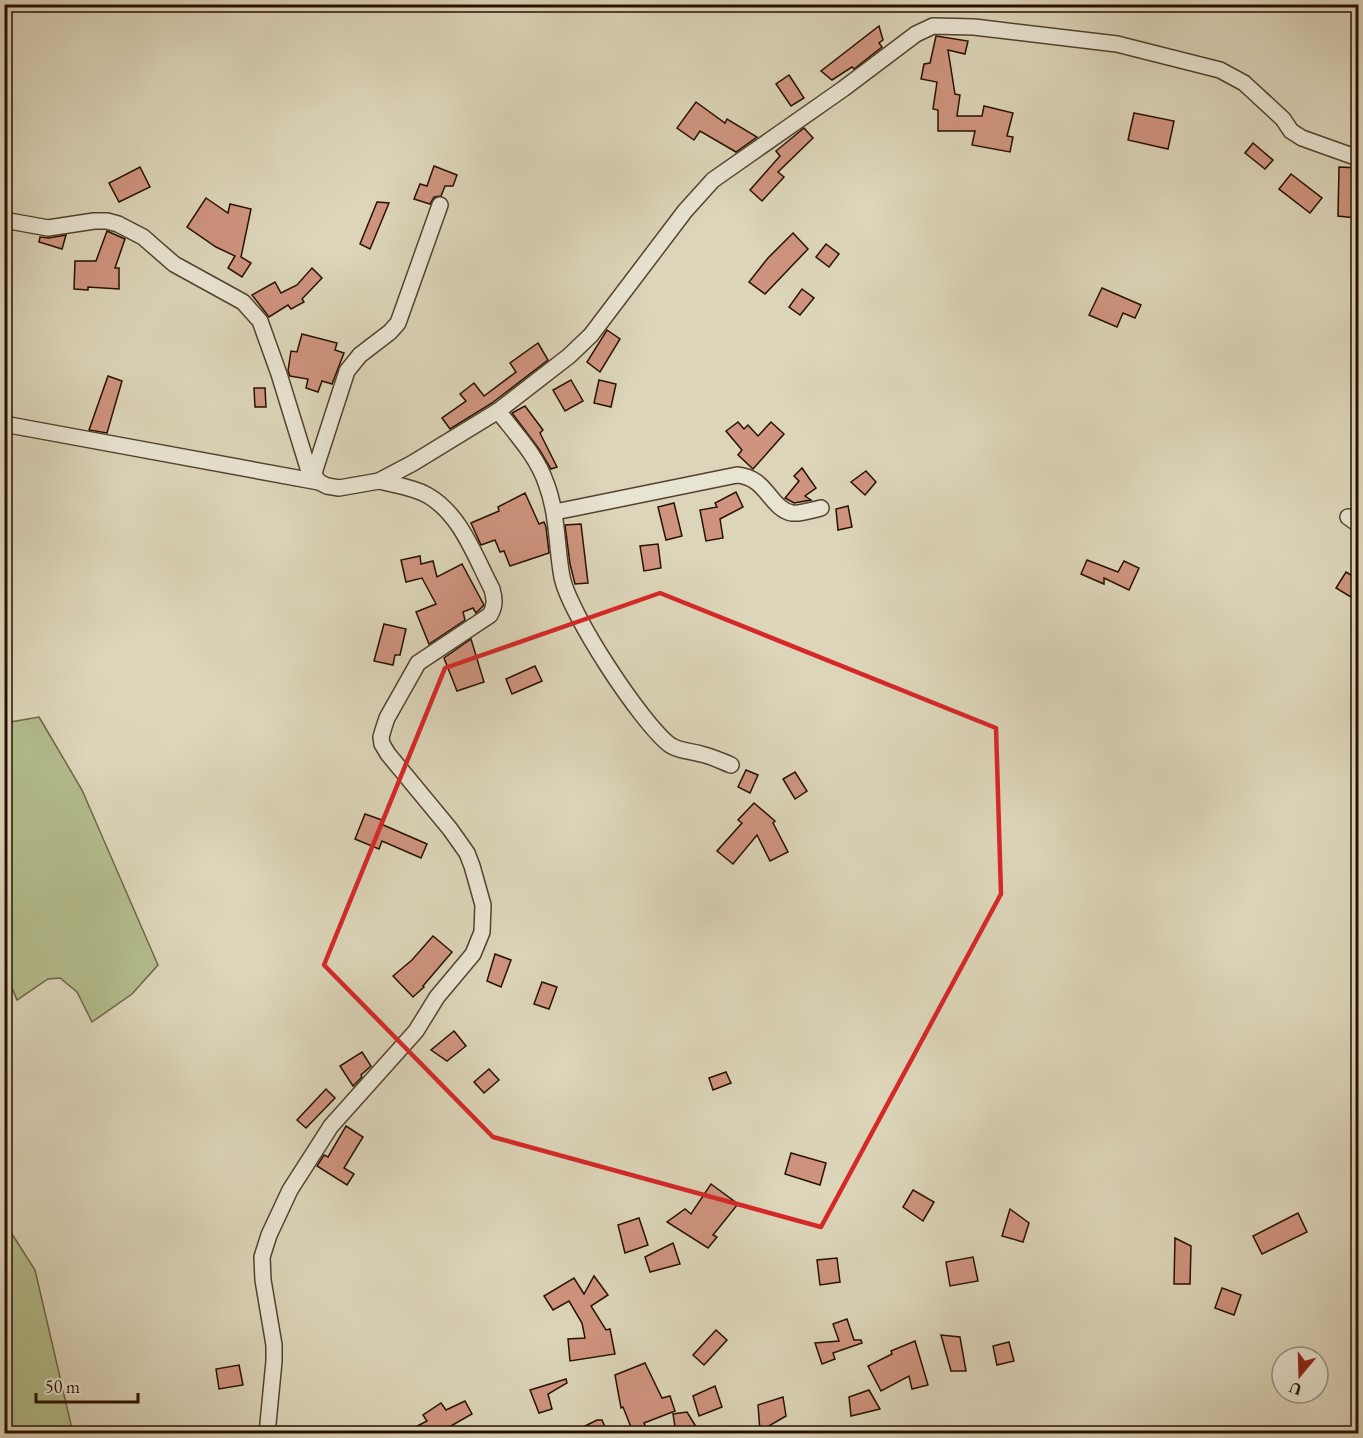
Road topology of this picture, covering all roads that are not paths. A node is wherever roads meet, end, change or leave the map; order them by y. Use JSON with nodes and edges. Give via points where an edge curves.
{"nodes":[{"id":1,"x":1359,"y":158,"type":"edge"},
{"id":2,"x":440,"y":205,"type":"dead end"},
{"id":3,"x":4,"y":220,"type":"edge"},
{"id":4,"x":498,"y":411,"type":"junction"},
{"id":5,"x":4,"y":424,"type":"edge"},
{"id":6,"x":316,"y":479,"type":"junction"},
{"id":7,"x":379,"y":481,"type":"junction"},
{"id":8,"x":821,"y":508,"type":"dead end"},
{"id":9,"x":555,"y":512,"type":"junction"},
{"id":10,"x":730,"y":765,"type":"dead end"},
{"id":11,"x":267,"y":1434,"type":"edge"}],
"edges":[{"from":1,"to":4,"type":"street","via":[[1302,138],[1244,83],[1220,70],[1117,44],[933,26],[916,34],[713,180],[581,346]]},
{"from":2,"to":6,"type":"street","via":[[398,323],[347,371]]},
{"from":3,"to":6,"type":"street","via":[[48,228],[94,221],[118,224],[143,237],[174,264],[243,302],[260,321],[308,468]]},
{"from":4,"to":7,"type":"street"},
{"from":4,"to":9,"type":"street","via":[[537,464]]},
{"from":5,"to":6,"type":"street"},
{"from":6,"to":7,"type":"street","via":[[339,488]]},
{"from":7,"to":11,"type":"street","via":[[409,488],[442,507],[458,524],[495,600],[490,615],[418,663],[387,718],[381,737],[388,754],[467,853],[483,905],[482,932],[473,954],[437,998],[416,1032],[331,1126],[290,1190],[269,1235],[262,1257],[274,1345]]},
{"from":8,"to":9,"type":"street","via":[[791,513],[758,482],[737,475]]},
{"from":9,"to":10,"type":"street","via":[[562,578],[568,596],[622,688],[672,746]]}]}
